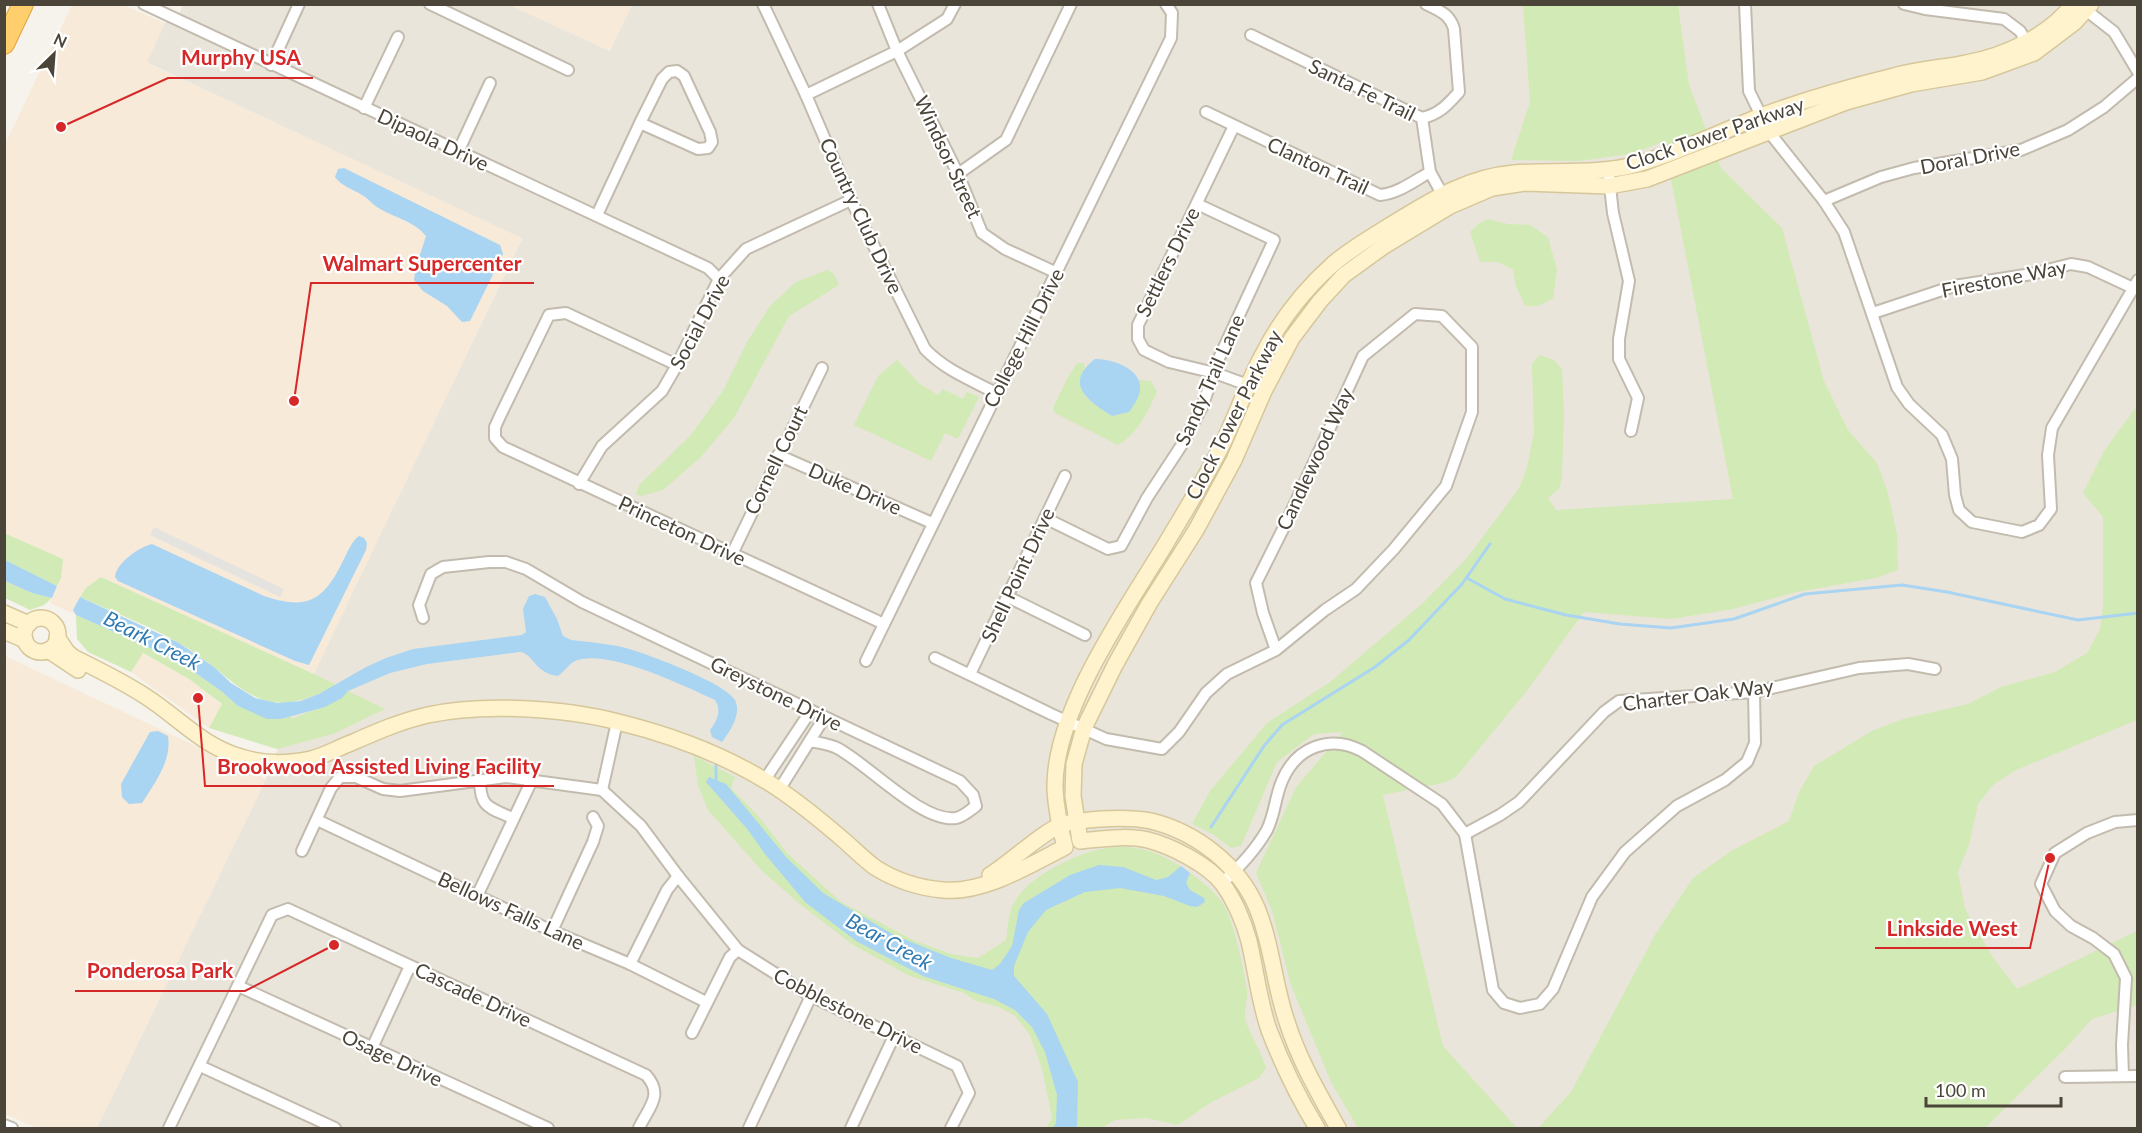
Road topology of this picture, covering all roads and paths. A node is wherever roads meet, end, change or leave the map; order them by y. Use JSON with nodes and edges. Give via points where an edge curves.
{"nodes":[{"id":1,"x":23,"y":4,"type":"edge"},
{"id":2,"x":144,"y":4,"type":"edge"},
{"id":3,"x":299,"y":4,"type":"edge"},
{"id":4,"x":430,"y":4,"type":"edge"},
{"id":5,"x":763,"y":4,"type":"edge"},
{"id":6,"x":878,"y":4,"type":"edge"},
{"id":7,"x":955,"y":4,"type":"edge"},
{"id":8,"x":1071,"y":4,"type":"edge"},
{"id":9,"x":1426,"y":4,"type":"edge"},
{"id":10,"x":1745,"y":4,"type":"edge"},
{"id":11,"x":1904,"y":4,"type":"edge"},
{"id":12,"x":2082,"y":6,"type":"edge"},
{"id":13,"x":1169,"y":9,"type":"edge"},
{"id":14,"x":1251,"y":36,"type":"dead end"},
{"id":15,"x":398,"y":38,"type":"dead end"},
{"id":16,"x":4,"y":44,"type":"edge"},
{"id":17,"x":2031,"y":48,"type":"junction"},
{"id":18,"x":897,"y":51,"type":"junction"},
{"id":19,"x":271,"y":65,"type":"junction"},
{"id":20,"x":568,"y":70,"type":"dead end"},
{"id":21,"x":2138,"y":72,"type":"edge"},
{"id":22,"x":2138,"y":78,"type":"edge"},
{"id":23,"x":490,"y":83,"type":"dead end"},
{"id":24,"x":806,"y":95,"type":"junction"},
{"id":25,"x":364,"y":108,"type":"junction"},
{"id":26,"x":1206,"y":112,"type":"dead end"},
{"id":27,"x":1761,"y":116,"type":"junction"},
{"id":28,"x":1422,"y":118,"type":"junction"},
{"id":29,"x":640,"y":123,"type":"junction"},
{"id":30,"x":1234,"y":126,"type":"junction"},
{"id":31,"x":1768,"y":132,"type":"junction"},
{"id":32,"x":458,"y":152,"type":"junction"},
{"id":33,"x":1608,"y":169,"type":"junction"},
{"id":34,"x":1430,"y":172,"type":"junction"},
{"id":35,"x":958,"y":174,"type":"junction"},
{"id":36,"x":1609,"y":186,"type":"junction"},
{"id":37,"x":852,"y":200,"type":"junction"},
{"id":38,"x":1446,"y":200,"type":"junction"},
{"id":39,"x":1824,"y":201,"type":"junction"},
{"id":40,"x":1197,"y":204,"type":"junction"},
{"id":41,"x":597,"y":215,"type":"junction"},
{"id":42,"x":1057,"y":273,"type":"junction"},
{"id":43,"x":719,"y":279,"type":"junction"},
{"id":44,"x":2135,"y":284,"type":"edge"},
{"id":45,"x":1873,"y":313,"type":"junction"},
{"id":46,"x":677,"y":365,"type":"junction"},
{"id":47,"x":822,"y":368,"type":"dead end"},
{"id":48,"x":1215,"y":372,"type":"junction"},
{"id":49,"x":1248,"y":385,"type":"junction"},
{"id":50,"x":1264,"y":391,"type":"junction"},
{"id":51,"x":996,"y":393,"type":"junction"},
{"id":52,"x":1631,"y":431,"type":"dead end"},
{"id":53,"x":778,"y":454,"type":"junction"},
{"id":54,"x":1065,"y":476,"type":"dead end"},
{"id":55,"x":579,"y":484,"type":"junction"},
{"id":56,"x":1045,"y":518,"type":"junction"},
{"id":57,"x":932,"y":523,"type":"junction"},
{"id":58,"x":732,"y":554,"type":"junction"},
{"id":59,"x":1008,"y":597,"type":"junction"},
{"id":60,"x":4,"y":613,"type":"edge"},
{"id":61,"x":423,"y":618,"type":"dead end"},
{"id":62,"x":29,"y":624,"type":"junction"},
{"id":63,"x":884,"y":624,"type":"junction"},
{"id":64,"x":4,"y":631,"type":"edge"},
{"id":65,"x":1085,"y":634,"type":"dead end"},
{"id":66,"x":57,"y":637,"type":"junction"},
{"id":67,"x":25,"y":640,"type":"junction"},
{"id":68,"x":48,"y":650,"type":"junction"},
{"id":69,"x":1276,"y":650,"type":"junction"},
{"id":70,"x":935,"y":658,"type":"dead end"},
{"id":71,"x":866,"y":661,"type":"dead end"},
{"id":72,"x":1935,"y":669,"type":"dead end"},
{"id":73,"x":970,"y":674,"type":"junction"},
{"id":74,"x":1754,"y":692,"type":"junction"},
{"id":75,"x":143,"y":694,"type":"junction"},
{"id":76,"x":810,"y":712,"type":"junction"},
{"id":77,"x":824,"y":718,"type":"junction"},
{"id":78,"x":617,"y":722,"type":"junction"},
{"id":79,"x":1069,"y":722,"type":"junction"},
{"id":80,"x":1084,"y":728,"type":"junction"},
{"id":81,"x":810,"y":741,"type":"junction"},
{"id":82,"x":480,"y":780,"type":"junction"},
{"id":83,"x":532,"y":780,"type":"junction"},
{"id":84,"x":764,"y":781,"type":"junction"},
{"id":85,"x":602,"y":790,"type":"junction"},
{"id":86,"x":779,"y":790,"type":"junction"},
{"id":87,"x":592,"y":817,"type":"dead end"},
{"id":88,"x":512,"y":818,"type":"junction"},
{"id":89,"x":317,"y":820,"type":"junction"},
{"id":90,"x":2138,"y":820,"type":"edge"},
{"id":91,"x":1076,"y":822,"type":"junction"},
{"id":92,"x":1060,"y":826,"type":"junction"},
{"id":93,"x":1465,"y":834,"type":"junction"},
{"id":94,"x":1080,"y":841,"type":"junction"},
{"id":95,"x":1065,"y":847,"type":"junction"},
{"id":96,"x":302,"y":851,"type":"dead end"},
{"id":97,"x":1234,"y":872,"type":"junction"},
{"id":98,"x":678,"y":876,"type":"junction"},
{"id":99,"x":1222,"y":883,"type":"junction"},
{"id":100,"x":970,"y":888,"type":"junction"},
{"id":101,"x":477,"y":896,"type":"junction"},
{"id":102,"x":552,"y":931,"type":"junction"},
{"id":103,"x":738,"y":950,"type":"junction"},
{"id":104,"x":630,"y":964,"type":"junction"},
{"id":105,"x":410,"y":966,"type":"junction"},
{"id":106,"x":238,"y":986,"type":"junction"},
{"id":107,"x":811,"y":996,"type":"junction"},
{"id":108,"x":706,"y":1002,"type":"junction"},
{"id":109,"x":692,"y":1033,"type":"dead end"},
{"id":110,"x":894,"y":1036,"type":"junction"},
{"id":111,"x":372,"y":1048,"type":"junction"},
{"id":112,"x":200,"y":1066,"type":"junction"},
{"id":113,"x":2122,"y":1076,"type":"junction"},
{"id":114,"x":2138,"y":1076,"type":"edge"},
{"id":115,"x":2065,"y":1077,"type":"dead end"},
{"id":116,"x":1312,"y":1082,"type":"junction"},
{"id":117,"x":1295,"y":1090,"type":"junction"},
{"id":118,"x":4,"y":1125,"type":"edge"},
{"id":119,"x":12,"y":1128,"type":"edge"},
{"id":120,"x":169,"y":1128,"type":"edge"},
{"id":121,"x":335,"y":1128,"type":"edge"},
{"id":122,"x":548,"y":1128,"type":"edge"},
{"id":123,"x":639,"y":1128,"type":"edge"},
{"id":124,"x":749,"y":1128,"type":"edge"},
{"id":125,"x":851,"y":1128,"type":"edge"},
{"id":126,"x":951,"y":1128,"type":"edge"},
{"id":127,"x":1317,"y":1128,"type":"edge"},
{"id":128,"x":1338,"y":1128,"type":"edge"}],
"edges":[{"from":1,"to":16,"type":"highway"},
{"from":2,"to":19,"type":"street","name":"Dipaola Drive"},
{"from":3,"to":19,"type":"street"},
{"from":4,"to":20,"type":"street"},
{"from":5,"to":24,"type":"street","name":"Country Club Drive"},
{"from":6,"to":18,"type":"street","name":"Windsor Street"},
{"from":7,"to":18,"type":"street","via":[[947,20]]},
{"from":8,"to":35,"type":"street","via":[[1006,140]]},
{"from":9,"to":28,"type":"street","via":[[1451,19],[1459,92],[1433,116]]},
{"from":10,"to":27,"type":"street","via":[[1749,91]]},
{"from":11,"to":17,"type":"street","via":[[2004,20],[2020,31]]},
{"from":12,"to":17,"type":"street","name":"Clock Tower Parkway","via":[[2075,22]]},
{"from":12,"to":21,"type":"street","via":[[2114,32]]},
{"from":13,"to":42,"type":"street","name":"College Hill Drive","via":[[1171,38]]},
{"from":14,"to":28,"type":"street","name":"Santa Fe Trail"},
{"from":15,"to":25,"type":"street"},
{"from":17,"to":27,"type":"street","name":"Clock Tower Parkway","via":[[1899,74]]},
{"from":17,"to":31,"type":"street","name":"Clock Tower Parkway","via":[[1982,72],[1911,84],[1846,102]]},
{"from":18,"to":24,"type":"street"},
{"from":18,"to":35,"type":"street","name":"Windsor Street"},
{"from":19,"to":25,"type":"street","name":"Dipaola Drive"},
{"from":22,"to":39,"type":"street","name":"Doral Drive","via":[[2104,107],[2068,130],[2021,150],[1914,168]]},
{"from":23,"to":32,"type":"street"},
{"from":24,"to":37,"type":"street","name":"Country Club Drive"},
{"from":25,"to":32,"type":"street","name":"Dipaola Drive"},
{"from":26,"to":30,"type":"street","name":"Clanton Trail"},
{"from":27,"to":31,"type":"street"},
{"from":27,"to":33,"type":"street","name":"Clock Tower Parkway","via":[[1637,164]]},
{"from":28,"to":34,"type":"street","name":"Santa Fe Trail"},
{"from":29,"to":29,"type":"street","via":[[698,149],[708,148],[712,142],[684,76],[676,71],[662,79]]},
{"from":29,"to":41,"type":"street"},
{"from":30,"to":34,"type":"street","name":"Clanton Trail","via":[[1380,195],[1401,189]]},
{"from":30,"to":40,"type":"street","name":"Settlers Drive"},
{"from":31,"to":36,"type":"street","name":"Clock Tower Parkway","via":[[1647,179]]},
{"from":31,"to":39,"type":"street"},
{"from":32,"to":41,"type":"street","name":"Dipaola Drive","via":[[533,180]]},
{"from":33,"to":36,"type":"street"},
{"from":33,"to":38,"type":"street","name":"Clock Tower Parkway","via":[[1488,176],[1465,183]]},
{"from":34,"to":38,"type":"street","name":"Santa Fe Trail"},
{"from":35,"to":42,"type":"street","name":"Windsor Street","via":[[982,233],[1005,249]]},
{"from":36,"to":38,"type":"street","name":"Clock Tower Parkway","via":[[1525,183]]},
{"from":36,"to":52,"type":"street","via":[[1629,280],[1619,359],[1638,398]]},
{"from":37,"to":43,"type":"street","name":"Social Drive","via":[[746,249]]},
{"from":37,"to":51,"type":"street","name":"Country Club Drive","via":[[924,349],[936,361]]},
{"from":38,"to":49,"type":"street","name":"Clock Tower Parkway","via":[[1360,244],[1332,265],[1282,321]]},
{"from":38,"to":50,"type":"street","name":"Clock Tower Parkway","via":[[1344,275],[1292,338]]},
{"from":39,"to":45,"type":"street","via":[[1844,232]]},
{"from":40,"to":48,"type":"street","name":"Sandy Trail Lane","via":[[1274,240]]},
{"from":40,"to":48,"type":"street","name":"Settlers Drive","via":[[1138,325],[1138,339],[1144,350],[1169,362]]},
{"from":41,"to":43,"type":"street","name":"Dipaola Drive","via":[[708,268]]},
{"from":42,"to":51,"type":"street","name":"College Hill Drive"},
{"from":43,"to":46,"type":"street","name":"Social Drive"},
{"from":44,"to":45,"type":"street","name":"Firestone Way","via":[[2071,264],[1954,285]]},
{"from":44,"to":45,"type":"street","via":[[2052,428],[2048,455],[2051,509],[2039,525],[2022,532],[1972,522],[1959,510],[1952,459],[1942,435],[1897,387]]},
{"from":46,"to":55,"type":"street","name":"Social Drive","via":[[662,391],[602,446]]},
{"from":46,"to":55,"type":"street","name":"Princeton Drive","via":[[566,313],[549,315],[495,427],[495,438],[503,447]]},
{"from":47,"to":53,"type":"street","name":"Cornell Court"},
{"from":48,"to":49,"type":"street","name":"Settlers Drive"},
{"from":48,"to":56,"type":"street","name":"Sandy Trail Lane","via":[[1181,446],[1121,546],[1108,549]]},
{"from":49,"to":50,"type":"street","name":"Settlers Drive"},
{"from":49,"to":79,"type":"street","name":"Clock Tower Parkway","via":[[1221,447],[1094,662]]},
{"from":50,"to":80,"type":"street","name":"Clock Tower Parkway","via":[[1234,460],[1115,664]]},
{"from":51,"to":57,"type":"street","name":"College Hill Drive"},
{"from":53,"to":57,"type":"street","name":"Duke Drive"},
{"from":53,"to":58,"type":"street","name":"Cornell Court"},
{"from":54,"to":56,"type":"street","name":"Shell Point Drive"},
{"from":55,"to":58,"type":"street","name":"Princeton Drive"},
{"from":56,"to":59,"type":"street","name":"Shell Point Drive"},
{"from":57,"to":63,"type":"street","name":"College Hill Drive"},
{"from":58,"to":63,"type":"street","name":"Princeton Drive"},
{"from":59,"to":65,"type":"street"},
{"from":59,"to":73,"type":"street","name":"Shell Point Drive"},
{"from":60,"to":62,"type":"street"},
{"from":61,"to":76,"type":"street","name":"Greystone Drive","via":[[419,605],[431,574],[442,567],[506,562]]},
{"from":62,"to":66,"type":"street","via":[[47,620],[56,628]]},
{"from":62,"to":67,"type":"street"},
{"from":63,"to":71,"type":"street","name":"College Hill Drive"},
{"from":64,"to":67,"type":"street"},
{"from":66,"to":68,"type":"street"},
{"from":66,"to":75,"type":"street","via":[[73,657]]},
{"from":67,"to":68,"type":"street","via":[[33,650]]},
{"from":68,"to":75,"type":"street","via":[[75,669]]},
{"from":69,"to":69,"type":"street","name":"Candlewood Way","via":[[1256,583],[1364,356],[1415,315],[1442,316],[1472,347],[1472,412],[1446,486],[1356,589]]},
{"from":69,"to":80,"type":"street","via":[[1227,674],[1206,693],[1162,749],[1106,739]]},
{"from":70,"to":73,"type":"street"},
{"from":72,"to":74,"type":"street","name":"Charter Oak Way","via":[[1908,664],[1859,668]]},
{"from":73,"to":79,"type":"street"},
{"from":74,"to":93,"type":"street","name":"Charter Oak Way","via":[[1619,701],[1519,802]]},
{"from":74,"to":93,"type":"street","via":[[1755,742],[1747,762],[1725,780],[1677,806],[1625,852],[1593,897],[1553,989],[1540,1005],[1520,1008],[1504,1003],[1493,990]]},
{"from":75,"to":78,"type":"street","via":[[206,743],[241,757],[279,763],[314,759],[386,728],[472,710],[576,714]]},
{"from":76,"to":77,"type":"street","name":"Greystone Drive"},
{"from":76,"to":84,"type":"street"},
{"from":77,"to":81,"type":"street"},
{"from":77,"to":81,"type":"street","name":"Greystone Drive","via":[[960,781],[973,795],[976,806],[958,818],[942,817],[900,794],[839,749]]},
{"from":78,"to":84,"type":"street","via":[[698,748]]},
{"from":78,"to":85,"type":"street"},
{"from":79,"to":80,"type":"street"},
{"from":79,"to":92,"type":"street","name":"Clock Tower Parkway","via":[[1057,762],[1055,787]]},
{"from":80,"to":91,"type":"street","name":"Clock Tower Parkway","via":[[1074,764]]},
{"from":81,"to":86,"type":"street"},
{"from":82,"to":83,"type":"street"},
{"from":82,"to":88,"type":"street","via":[[480,796],[488,807]]},
{"from":82,"to":89,"type":"street","via":[[400,791],[383,789],[356,777],[340,777]]},
{"from":83,"to":85,"type":"street"},
{"from":83,"to":88,"type":"street"},
{"from":84,"to":86,"type":"street"},
{"from":85,"to":98,"type":"street","name":"Cobblestone Drive","via":[[641,826]]},
{"from":86,"to":100,"type":"street","via":[[877,868],[912,885],[944,891]]},
{"from":87,"to":102,"type":"street","via":[[598,826],[593,842]]},
{"from":88,"to":101,"type":"street"},
{"from":89,"to":96,"type":"street"},
{"from":89,"to":101,"type":"street","name":"Bellows Falls Lane"},
{"from":90,"to":113,"type":"street","via":[[2115,822],[2087,833],[2055,853],[2041,884],[2055,911],[2114,954],[2126,978]]},
{"from":91,"to":92,"type":"street"},
{"from":91,"to":94,"type":"street","name":"Clock Tower Parkway"},
{"from":91,"to":97,"type":"street","via":[[1113,818],[1150,821],[1203,844]]},
{"from":92,"to":95,"type":"street","name":"Clock Tower Parkway"},
{"from":92,"to":100,"type":"street"},
{"from":93,"to":97,"type":"street","via":[[1442,804],[1362,751],[1346,744],[1327,744],[1303,754],[1289,768],[1268,827]]},
{"from":94,"to":95,"type":"street"},
{"from":94,"to":99,"type":"street","via":[[1113,837],[1147,840],[1193,859]]},
{"from":95,"to":100,"type":"street","via":[[1012,874]]},
{"from":97,"to":99,"type":"street"},
{"from":97,"to":116,"type":"street","via":[[1256,905],[1267,935],[1287,1023]]},
{"from":98,"to":103,"type":"street","name":"Cobblestone Drive"},
{"from":98,"to":104,"type":"street"},
{"from":99,"to":117,"type":"street","via":[[1239,913],[1269,1029]]},
{"from":101,"to":102,"type":"street","name":"Bellows Falls Lane"},
{"from":102,"to":104,"type":"street","name":"Bellows Falls Lane"},
{"from":103,"to":107,"type":"street","name":"Cobblestone Drive"},
{"from":103,"to":108,"type":"street","via":[[730,957]]},
{"from":104,"to":108,"type":"street","name":"Bellows Falls Lane"},
{"from":105,"to":106,"type":"street","name":"Cascade Drive","via":[[288,909],[272,915]]},
{"from":105,"to":111,"type":"street"},
{"from":105,"to":123,"type":"street","name":"Cascade Drive","via":[[646,1075],[656,1094]]},
{"from":106,"to":111,"type":"street","name":"Osage Drive"},
{"from":106,"to":112,"type":"street"},
{"from":107,"to":110,"type":"street","name":"Cobblestone Drive"},
{"from":107,"to":124,"type":"street"},
{"from":108,"to":109,"type":"street"},
{"from":110,"to":125,"type":"street"},
{"from":110,"to":126,"type":"street","name":"Cobblestone Drive","via":[[957,1066],[969,1093]]},
{"from":111,"to":122,"type":"street","name":"Osage Drive"},
{"from":112,"to":120,"type":"street"},
{"from":112,"to":121,"type":"street"},
{"from":113,"to":114,"type":"street"},
{"from":113,"to":115,"type":"street"},
{"from":116,"to":117,"type":"street"},
{"from":116,"to":128,"type":"street"},
{"from":117,"to":127,"type":"street"},
{"from":118,"to":119,"type":"street"}]}
